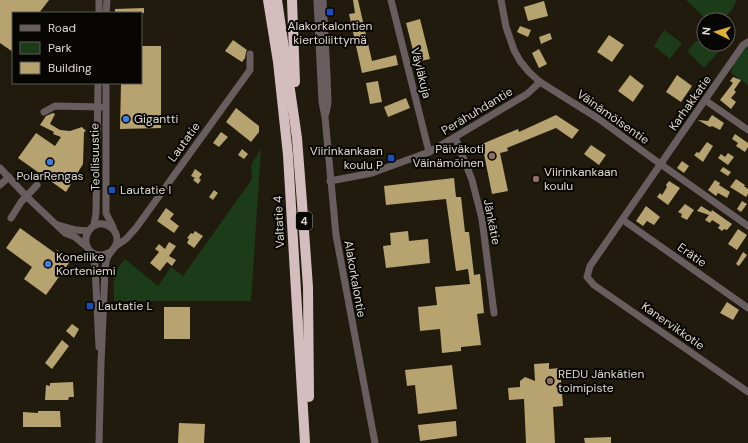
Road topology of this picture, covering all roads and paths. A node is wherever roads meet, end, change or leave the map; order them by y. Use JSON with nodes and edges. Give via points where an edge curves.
{"nodes":[{"id":1,"x":99,"y":0,"type":"edge"},
{"id":2,"x":106,"y":0,"type":"edge"},
{"id":3,"x":261,"y":0,"type":"edge"},
{"id":4,"x":268,"y":0,"type":"edge"},
{"id":5,"x":277,"y":0,"type":"edge"},
{"id":6,"x":292,"y":0,"type":"edge"},
{"id":7,"x":317,"y":0,"type":"edge"},
{"id":8,"x":323,"y":0,"type":"edge"},
{"id":9,"x":391,"y":0,"type":"edge"},
{"id":10,"x":501,"y":0,"type":"edge"},
{"id":11,"x":99,"y":12,"type":"edge"},
{"id":12,"x":106,"y":12,"type":"edge"},
{"id":13,"x":748,"y":42,"type":"edge"},
{"id":14,"x":250,"y":54,"type":"dead end"},
{"id":15,"x":278,"y":62,"type":"junction"},
{"id":16,"x":540,"y":82,"type":"junction"},
{"id":17,"x":98,"y":84,"type":"edge"},
{"id":18,"x":106,"y":84,"type":"edge"},
{"id":19,"x":705,"y":100,"type":"junction"},
{"id":20,"x":102,"y":107,"type":"junction"},
{"id":21,"x":44,"y":112,"type":"dead end"},
{"id":22,"x":325,"y":117,"type":"junction"},
{"id":23,"x":748,"y":130,"type":"edge"},
{"id":24,"x":455,"y":137,"type":"junction"},
{"id":25,"x":297,"y":138,"type":"junction"},
{"id":26,"x":429,"y":152,"type":"junction"},
{"id":27,"x":660,"y":164,"type":"junction"},
{"id":28,"x":0,"y":168,"type":"edge"},
{"id":29,"x":9,"y":177,"type":"junction"},
{"id":30,"x":330,"y":181,"type":"junction"},
{"id":31,"x":0,"y":185,"type":"edge"},
{"id":32,"x":37,"y":185,"type":"dead end"},
{"id":33,"x":27,"y":197,"type":"junction"},
{"id":34,"x":11,"y":218,"type":"dead end"},
{"id":35,"x":623,"y":220,"type":"junction"},
{"id":36,"x":56,"y":224,"type":"junction"},
{"id":37,"x":94,"y":225,"type":"junction"},
{"id":38,"x":748,"y":226,"type":"edge"},
{"id":39,"x":136,"y":228,"type":"junction"},
{"id":40,"x":88,"y":231,"type":"junction"},
{"id":41,"x":115,"y":231,"type":"junction"},
{"id":42,"x":87,"y":247,"type":"junction"},
{"id":43,"x":114,"y":249,"type":"junction"},
{"id":44,"x":93,"y":253,"type":"junction"},
{"id":45,"x":587,"y":277,"type":"joint"},
{"id":46,"x":748,"y":308,"type":"edge"},
{"id":47,"x":494,"y":313,"type":"dead end"},
{"id":48,"x":101,"y":363,"type":"junction"},
{"id":49,"x":748,"y":392,"type":"edge"},
{"id":50,"x":99,"y":443,"type":"edge"},
{"id":51,"x":305,"y":443,"type":"edge"},
{"id":52,"x":309,"y":443,"type":"edge"},
{"id":53,"x":375,"y":443,"type":"edge"}],
"edges":[{"from":1,"to":11,"type":"street"},
{"from":2,"to":12,"type":"street"},
{"from":3,"to":15,"type":"highway"},
{"from":4,"to":15,"type":"highway","name":"Valtatie 4","number":"4"},
{"from":5,"to":25,"type":"highway","name":"Valtatie 4","number":"4"},
{"from":6,"to":25,"type":"highway"},
{"from":7,"to":22,"type":"street","name":"Alakorkalontie"},
{"from":8,"to":22,"type":"street","name":"Alakorkalontie","via":[[328,103]]},
{"from":9,"to":26,"type":"street","name":"Väyläkuja"},
{"from":10,"to":16,"type":"street","name":"Väinämöisentie","via":[[514,50],[520,61]]},
{"from":13,"to":19,"type":"street","name":"Karhakkatie"},
{"from":14,"to":39,"type":"street","name":"Lautatie","via":[[250,70]]},
{"from":15,"to":51,"type":"highway","name":"Valtatie 4","number":"4","via":[[288,155]]},
{"from":16,"to":24,"type":"street","name":"Perähuhdantie","via":[[527,94]]},
{"from":16,"to":27,"type":"street","name":"Väinämöisentie","via":[[600,119]]},
{"from":17,"to":20,"type":"street","name":"Teollisuustie"},
{"from":18,"to":20,"type":"street","name":"Teollisuustie"},
{"from":19,"to":23,"type":"street"},
{"from":19,"to":27,"type":"street","name":"Karhakkatie"},
{"from":20,"to":21,"type":"street","via":[[55,106]]},
{"from":20,"to":37,"type":"street","name":"Teollisuustie"},
{"from":20,"to":41,"type":"street","name":"Teollisuustie","via":[[106,214]]},
{"from":22,"to":30,"type":"street","name":"Alakorkalontie"},
{"from":24,"to":26,"type":"street","name":"Perähuhdantie"},
{"from":24,"to":47,"type":"street","name":"Jänkätie","via":[[472,180],[482,218]]},
{"from":25,"to":52,"type":"highway","name":"Valtatie 4","number":"4","via":[[308,287]]},
{"from":26,"to":30,"type":"street","name":"Perähuhdantie","via":[[372,172]]},
{"from":27,"to":35,"type":"street","name":"Karhakkatie"},
{"from":27,"to":38,"type":"street","name":"Väinämöisentie"},
{"from":28,"to":29,"type":"street"},
{"from":29,"to":31,"type":"street"},
{"from":29,"to":33,"type":"street"},
{"from":30,"to":53,"type":"street","name":"Alakorkalontie","via":[[339,257]]},
{"from":32,"to":33,"type":"street"},
{"from":33,"to":34,"type":"street"},
{"from":33,"to":36,"type":"street"},
{"from":35,"to":45,"type":"street","name":"Karhakkatie","via":[[590,266]]},
{"from":35,"to":46,"type":"street","name":"Erätie"},
{"from":36,"to":40,"type":"street"},
{"from":36,"to":42,"type":"street"},
{"from":37,"to":40,"type":"street"},
{"from":37,"to":41,"type":"street","via":[[108,224]]},
{"from":39,"to":41,"type":"street","via":[[124,233]]},
{"from":39,"to":43,"type":"street","name":"Lautatie"},
{"from":40,"to":42,"type":"street","via":[[85,239]]},
{"from":41,"to":43,"type":"street","via":[[117,240]]},
{"from":42,"to":44,"type":"street"},
{"from":43,"to":44,"type":"street","via":[[105,255]]},
{"from":43,"to":48,"type":"street","via":[[107,257],[105,270]]},
{"from":44,"to":48,"type":"street"},
{"from":45,"to":49,"type":"street","name":"Kanervikkotie","via":[[594,285]]},
{"from":48,"to":50,"type":"street"}]}
